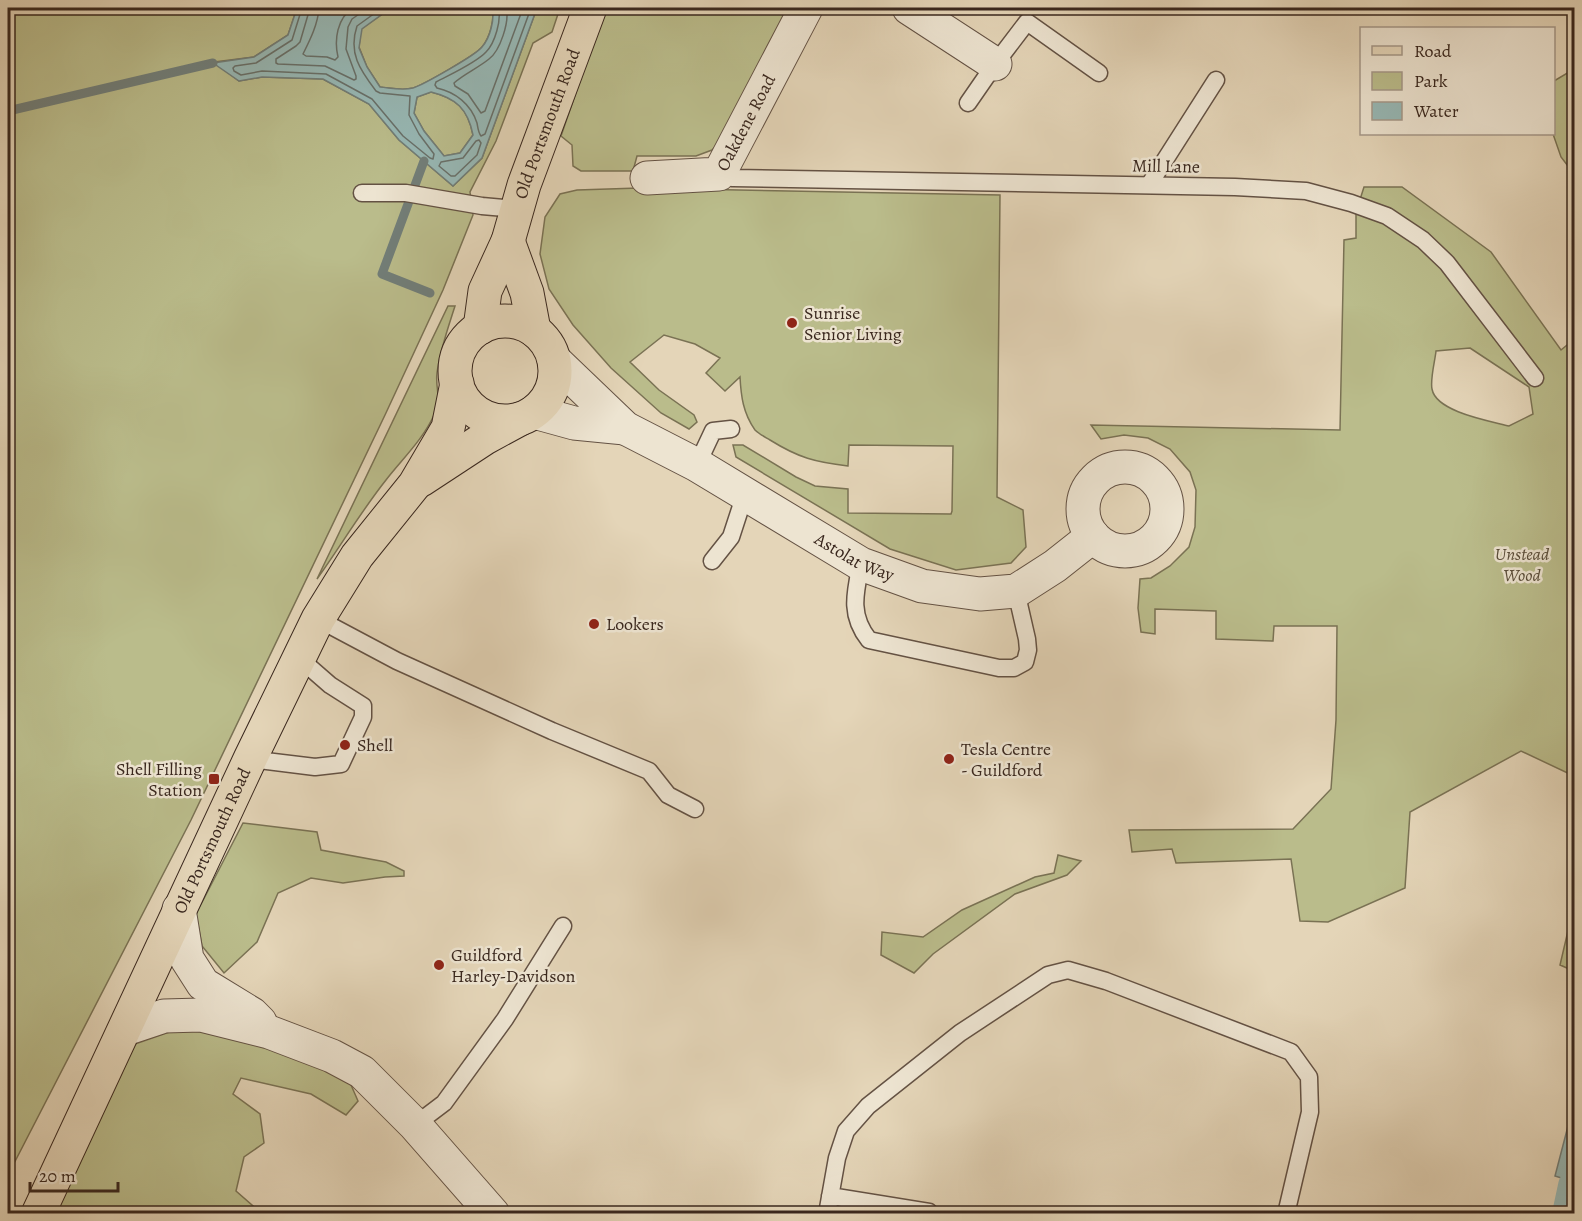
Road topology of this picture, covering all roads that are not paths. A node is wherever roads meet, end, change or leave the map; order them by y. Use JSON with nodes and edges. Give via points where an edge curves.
{"nodes":[{"id":1,"x":590,"y":8,"type":"edge"},
{"id":2,"x":806,"y":8,"type":"edge"},
{"id":3,"x":909,"y":8,"type":"edge"},
{"id":4,"x":995,"y":64,"type":"junction"},
{"id":5,"x":1099,"y":73,"type":"dead end"},
{"id":6,"x":1216,"y":80,"type":"dead end"},
{"id":7,"x":968,"y":103,"type":"dead end"},
{"id":8,"x":719,"y":174,"type":"junction"},
{"id":9,"x":647,"y":178,"type":"dead end"},
{"id":10,"x":1149,"y":185,"type":"junction"},
{"id":11,"x":362,"y":193,"type":"dead end"},
{"id":12,"x":516,"y":209,"type":"junction"},
{"id":13,"x":508,"y":241,"type":"junction"},
{"id":14,"x":480,"y":328,"type":"junction"},
{"id":15,"x":534,"y":330,"type":"junction"},
{"id":16,"x":554,"y":360,"type":"junction"},
{"id":17,"x":1535,"y":378,"type":"dead end"},
{"id":18,"x":457,"y":383,"type":"junction"},
{"id":19,"x":527,"y":415,"type":"junction"},
{"id":20,"x":625,"y":428,"type":"junction"},
{"id":21,"x":731,"y":429,"type":"dead end"},
{"id":22,"x":697,"y":465,"type":"junction"},
{"id":23,"x":415,"y":484,"type":"junction"},
{"id":24,"x":744,"y":494,"type":"junction"},
{"id":25,"x":1093,"y":536,"type":"dead end"},
{"id":26,"x":712,"y":561,"type":"dead end"},
{"id":27,"x":861,"y":564,"type":"junction"},
{"id":28,"x":1016,"y":591,"type":"junction"},
{"id":29,"x":318,"y":619,"type":"junction"},
{"id":30,"x":299,"y":658,"type":"junction"},
{"id":31,"x":250,"y":759,"type":"junction"},
{"id":32,"x":695,"y":809,"type":"dead end"},
{"id":33,"x":179,"y":909,"type":"junction"},
{"id":34,"x":563,"y":926,"type":"dead end"},
{"id":35,"x":124,"y":1029,"type":"junction"},
{"id":36,"x":269,"y":1032,"type":"junction"},
{"id":37,"x":415,"y":1125,"type":"junction"},
{"id":38,"x":830,"y":1196,"type":"junction"},
{"id":39,"x":38,"y":1214,"type":"edge"},
{"id":40,"x":493,"y":1214,"type":"edge"},
{"id":41,"x":826,"y":1214,"type":"edge"},
{"id":42,"x":930,"y":1214,"type":"edge"},
{"id":43,"x":1286,"y":1214,"type":"edge"}],
"edges":[{"from":1,"to":12,"type":"main road","name":"Old Portsmouth Road"},
{"from":2,"to":8,"type":"street","name":"Oakdene Road"},
{"from":3,"to":4,"type":"street"},
{"from":4,"to":5,"type":"lane","via":[[1027,22]]},
{"from":4,"to":7,"type":"lane"},
{"from":6,"to":10,"type":"lane"},
{"from":8,"to":9,"type":"street","name":"Oakdene Road"},
{"from":8,"to":10,"type":"lane","name":"Mill Lane","via":[[733,178]]},
{"from":10,"to":17,"type":"lane","name":"Mill Lane","via":[[1306,191],[1387,216],[1424,240],[1447,263]]},
{"from":11,"to":12,"type":"lane","via":[[412,194]]},
{"from":12,"to":13,"type":"main road","name":"Old Portsmouth Road"},
{"from":13,"to":14,"type":"main road","name":"Old Portsmouth Road","via":[[485,291]]},
{"from":13,"to":15,"type":"main road","via":[[527,293]]},
{"from":14,"to":15,"type":"main road","via":[[510,320]]},
{"from":14,"to":18,"type":"main road","via":[[459,352],[455,367]]},
{"from":15,"to":16,"type":"main road"},
{"from":16,"to":19,"type":"main road","via":[[552,389],[545,402]]},
{"from":16,"to":20,"type":"street","name":"Astolat Way"},
{"from":18,"to":19,"type":"main road","via":[[463,398],[488,418],[504,422]]},
{"from":18,"to":23,"type":"main road","name":"Old Portsmouth Road","via":[[448,428]]},
{"from":19,"to":20,"type":"street","name":"Astolat Way"},
{"from":19,"to":23,"type":"main road","name":"Old Portsmouth Road"},
{"from":20,"to":22,"type":"street","name":"Astolat Way"},
{"from":21,"to":22,"type":"lane","via":[[713,431]]},
{"from":22,"to":24,"type":"street","name":"Astolat Way"},
{"from":23,"to":29,"type":"main road","name":"Old Portsmouth Road","via":[[357,556]]},
{"from":24,"to":26,"type":"lane","via":[[731,537]]},
{"from":24,"to":27,"type":"street","name":"Astolat Way"},
{"from":25,"to":28,"type":"street","name":"Astolat Way"},
{"from":27,"to":28,"type":"street","name":"Astolat Way","via":[[922,586],[980,594]]},
{"from":27,"to":28,"type":"lane","via":[[856,586],[857,620],[869,640],[999,668],[1014,668],[1025,662],[1028,650]]},
{"from":29,"to":30,"type":"main road","name":"Old Portsmouth Road"},
{"from":29,"to":32,"type":"lane","via":[[397,661],[649,771],[668,795]]},
{"from":30,"to":31,"type":"main road","name":"Old Portsmouth Road"},
{"from":30,"to":31,"type":"lane","via":[[363,706],[363,717],[341,764],[315,767]]},
{"from":31,"to":33,"type":"main road","name":"Old Portsmouth Road"},
{"from":33,"to":35,"type":"main road","name":"Old Portsmouth Road"},
{"from":33,"to":36,"type":"street","via":[[187,959],[203,984],[252,1014]]},
{"from":34,"to":37,"type":"lane","via":[[505,1019],[444,1103]]},
{"from":35,"to":36,"type":"street","via":[[164,1016],[201,1015]]},
{"from":35,"to":39,"type":"main road","name":"Old Portsmouth Road"},
{"from":36,"to":37,"type":"street","via":[[362,1072]]},
{"from":37,"to":40,"type":"street"},
{"from":38,"to":41,"type":"lane"},
{"from":38,"to":42,"type":"lane"},
{"from":38,"to":43,"type":"lane","via":[[846,1131],[868,1106],[960,1033],[1048,975],[1068,970],[1291,1053],[1309,1077],[1310,1112]]}]}
